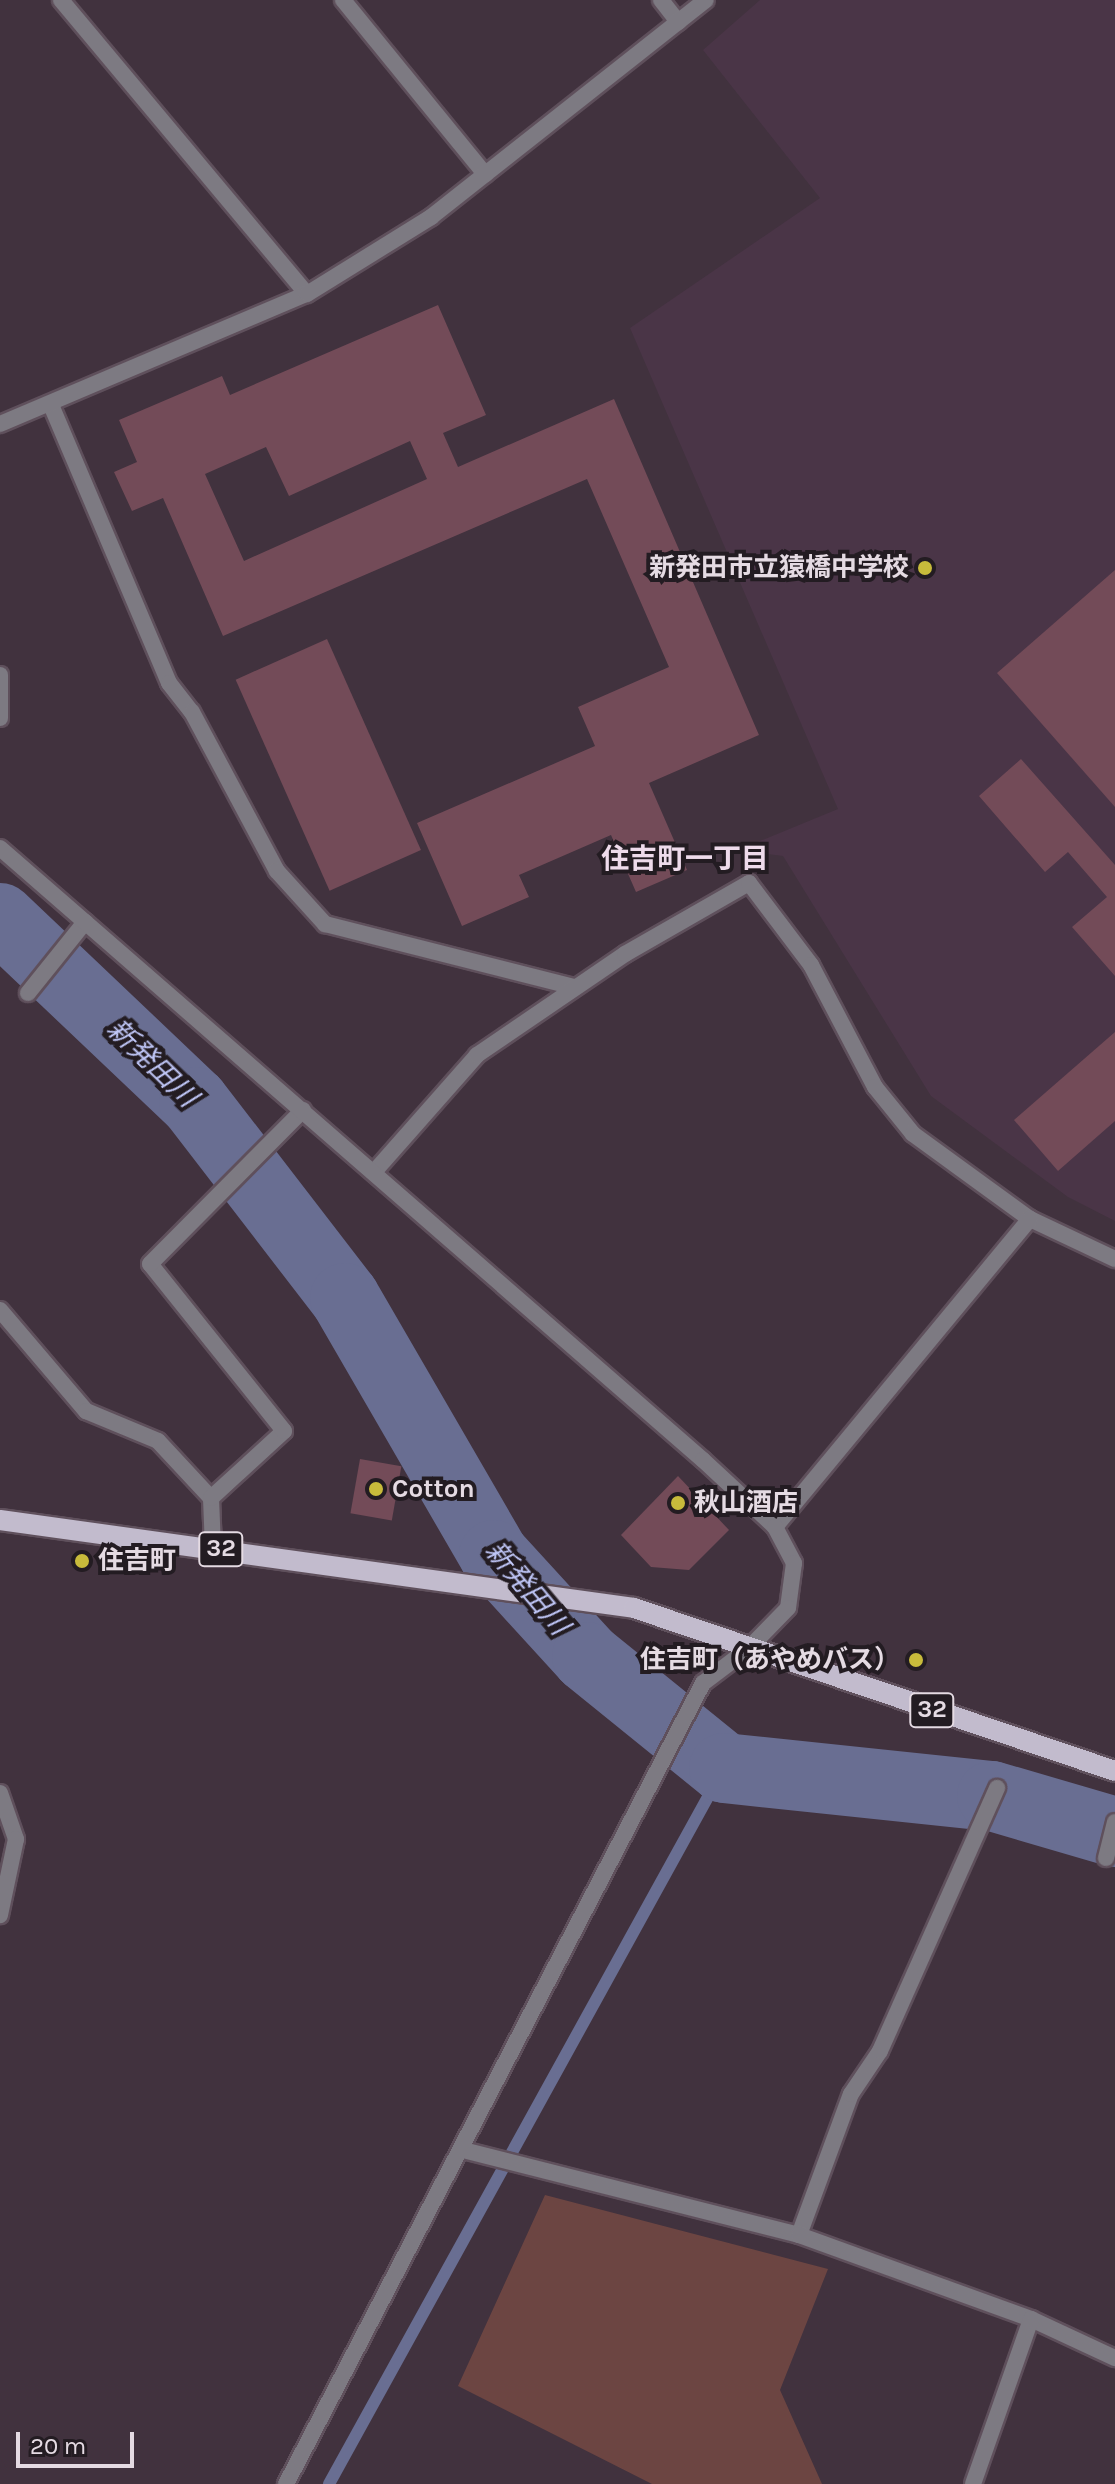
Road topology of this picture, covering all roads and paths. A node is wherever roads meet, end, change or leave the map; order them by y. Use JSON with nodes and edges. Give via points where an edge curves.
{"nodes":[{"id":1,"x":61,"y":0,"type":"edge"},
{"id":2,"x":343,"y":0,"type":"edge"},
{"id":3,"x":661,"y":0,"type":"edge"},
{"id":4,"x":706,"y":0,"type":"edge"},
{"id":5,"x":678,"y":22,"type":"junction"},
{"id":6,"x":485,"y":174,"type":"junction"},
{"id":7,"x":307,"y":294,"type":"junction"},
{"id":8,"x":51,"y":405,"type":"junction"},
{"id":9,"x":0,"y":424,"type":"edge"},
{"id":10,"x":0,"y":675,"type":"edge"},
{"id":11,"x":0,"y":718,"type":"edge"},
{"id":12,"x":0,"y":848,"type":"edge"},
{"id":13,"x":85,"y":922,"type":"junction"},
{"id":14,"x":574,"y":987,"type":"junction"},
{"id":15,"x":28,"y":993,"type":"dead end"},
{"id":16,"x":303,"y":1110,"type":"junction"},
{"id":17,"x":374,"y":1172,"type":"junction"},
{"id":18,"x":1030,"y":1219,"type":"junction"},
{"id":19,"x":1115,"y":1259,"type":"edge"},
{"id":20,"x":0,"y":1310,"type":"edge"},
{"id":21,"x":211,"y":1498,"type":"junction"},
{"id":22,"x":0,"y":1520,"type":"edge"},
{"id":23,"x":775,"y":1527,"type":"junction"},
{"id":24,"x":213,"y":1548,"type":"junction"},
{"id":25,"x":748,"y":1649,"type":"junction"},
{"id":26,"x":1115,"y":1771,"type":"edge"},
{"id":27,"x":997,"y":1788,"type":"dead end"},
{"id":28,"x":0,"y":1793,"type":"edge"},
{"id":29,"x":1115,"y":1823,"type":"edge"},
{"id":30,"x":1106,"y":1858,"type":"dead end"},
{"id":31,"x":0,"y":1915,"type":"edge"},
{"id":32,"x":463,"y":2150,"type":"junction"},
{"id":33,"x":799,"y":2235,"type":"junction"},
{"id":34,"x":1031,"y":2319,"type":"junction"},
{"id":35,"x":1115,"y":2358,"type":"edge"},
{"id":36,"x":286,"y":2484,"type":"edge"},
{"id":37,"x":973,"y":2484,"type":"edge"}],
"edges":[{"from":1,"to":7,"type":"street"},
{"from":2,"to":6,"type":"street"},
{"from":3,"to":5,"type":"street"},
{"from":4,"to":5,"type":"street"},
{"from":5,"to":6,"type":"street"},
{"from":6,"to":7,"type":"street","via":[[431,217]]},
{"from":7,"to":8,"type":"street"},
{"from":8,"to":9,"type":"street"},
{"from":8,"to":14,"type":"street","via":[[169,683],[192,712],[277,871],[325,924]]},
{"from":10,"to":11,"type":"street"},
{"from":12,"to":13,"type":"street"},
{"from":13,"to":15,"type":"street"},
{"from":13,"to":16,"type":"street"},
{"from":14,"to":17,"type":"street","via":[[477,1055]]},
{"from":14,"to":18,"type":"street","via":[[749,883],[811,965],[875,1087],[913,1134]]},
{"from":16,"to":17,"type":"street"},
{"from":16,"to":21,"type":"street","via":[[150,1264],[284,1431]]},
{"from":17,"to":23,"type":"street"},
{"from":18,"to":19,"type":"street"},
{"from":18,"to":23,"type":"street"},
{"from":20,"to":21,"type":"street","via":[[86,1411],[158,1441]]},
{"from":21,"to":24,"type":"street"},
{"from":22,"to":24,"type":"main road","number":"32"},
{"from":23,"to":25,"type":"street","via":[[794,1563],[788,1608]]},
{"from":24,"to":25,"type":"main road","number":"32","via":[[634,1608]]},
{"from":25,"to":26,"type":"main road","number":"32"},
{"from":25,"to":32,"type":"street","via":[[703,1683]]},
{"from":27,"to":33,"type":"street","via":[[880,2051],[851,2094]]},
{"from":28,"to":31,"type":"street","via":[[16,1839]]},
{"from":29,"to":30,"type":"street"},
{"from":32,"to":33,"type":"street"},
{"from":32,"to":36,"type":"street"},
{"from":33,"to":34,"type":"street"},
{"from":34,"to":35,"type":"street"},
{"from":34,"to":37,"type":"street"}]}
